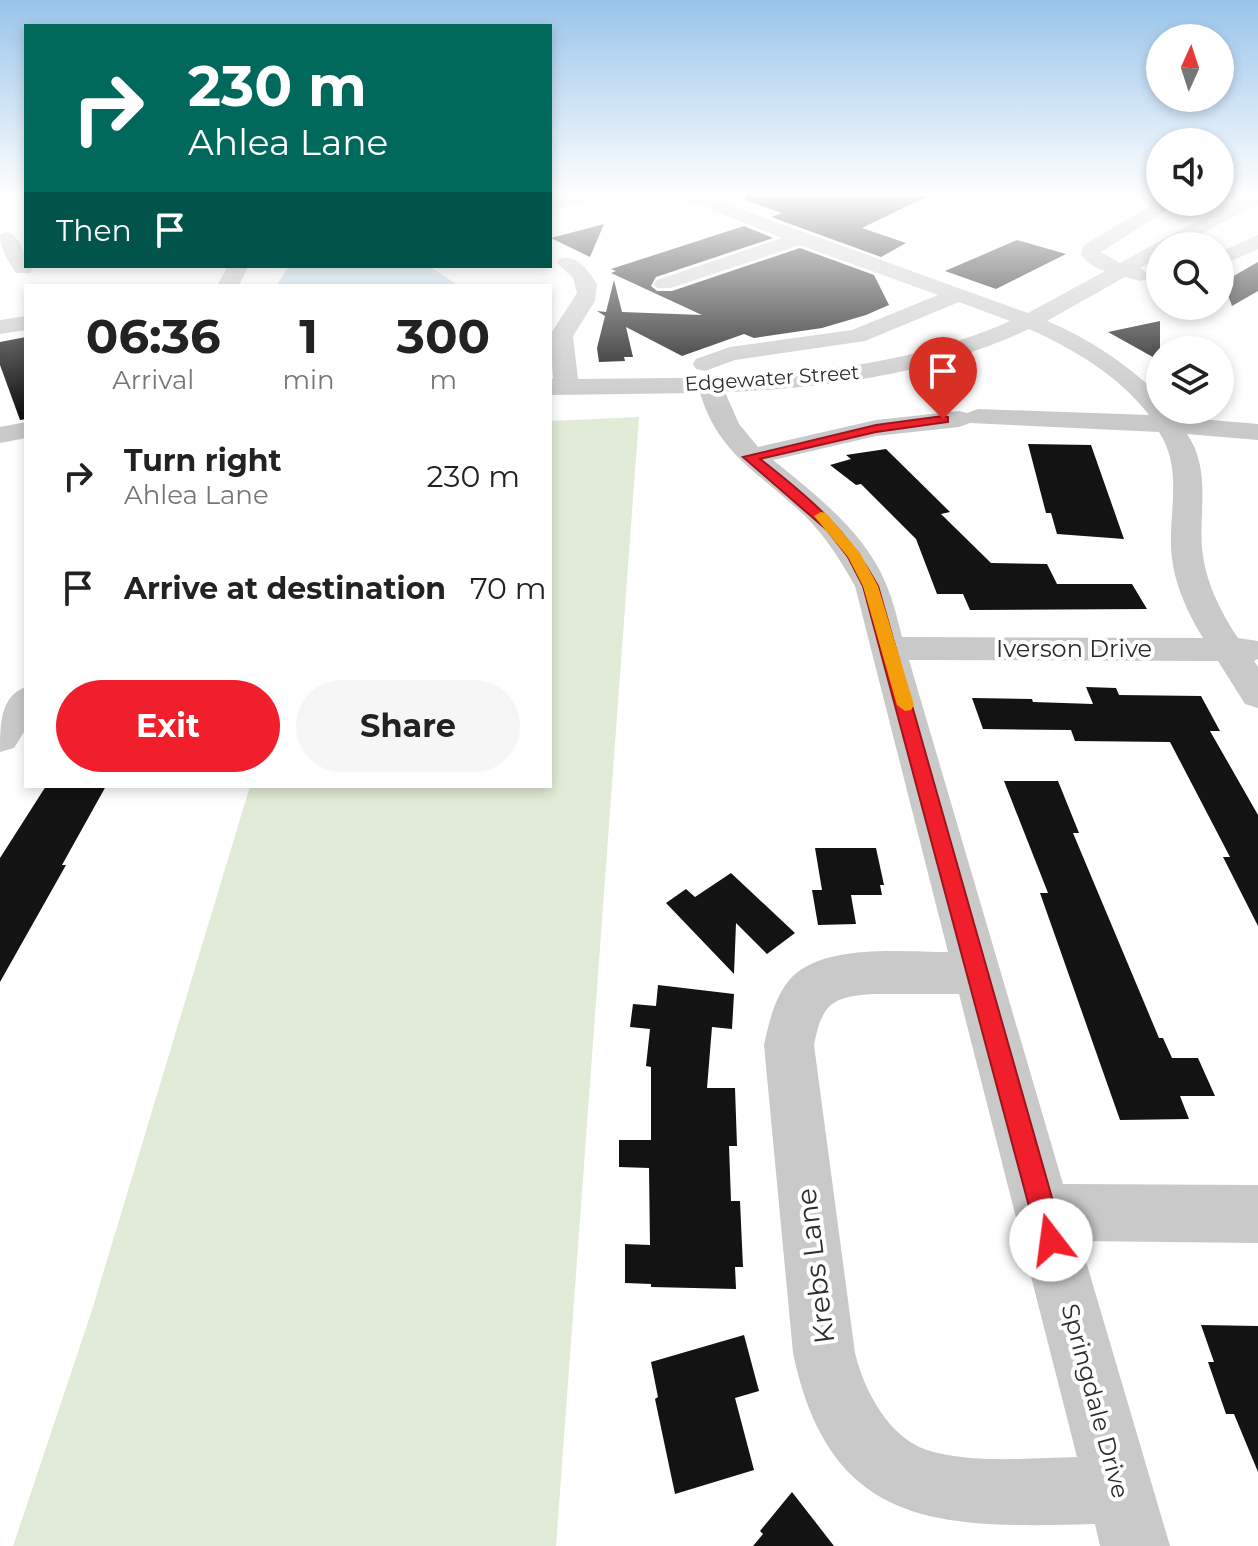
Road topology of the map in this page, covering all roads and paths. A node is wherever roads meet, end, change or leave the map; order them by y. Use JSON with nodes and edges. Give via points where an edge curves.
{"nodes":[{"id":1,"x":575,"y":268,"type":"edge"},
{"id":2,"x":711,"y":268,"type":"edge"},
{"id":3,"x":883,"y":268,"type":"edge"},
{"id":4,"x":1122,"y":269,"type":"joint"},
{"id":5,"x":1146,"y":274,"type":"edge"},
{"id":6,"x":664,"y":284,"type":"dead end"},
{"id":7,"x":956,"y":295,"type":"junction"},
{"id":8,"x":1026,"y":321,"type":"junction"},
{"id":9,"x":24,"y":323,"type":"edge"},
{"id":10,"x":0,"y":327,"type":"edge"},
{"id":11,"x":707,"y":374,"type":"junction"},
{"id":12,"x":558,"y":387,"type":"edge"},
{"id":13,"x":1146,"y":398,"type":"edge"},
{"id":14,"x":1146,"y":423,"type":"edge"},
{"id":15,"x":1169,"y":424,"type":"joint"},
{"id":16,"x":24,"y":430,"type":"edge"},
{"id":17,"x":1258,"y":432,"type":"edge"},
{"id":18,"x":0,"y":435,"type":"edge"},
{"id":19,"x":750,"y":457,"type":"junction"},
{"id":20,"x":889,"y":648,"type":"junction"},
{"id":21,"x":1244,"y":650,"type":"edge"},
{"id":22,"x":1258,"y":695,"type":"edge"},
{"id":23,"x":24,"y":703,"type":"edge"},
{"id":24,"x":0,"y":738,"type":"edge"},
{"id":25,"x":978,"y":973,"type":"junction"},
{"id":26,"x":1044,"y":1212,"type":"junction"},
{"id":27,"x":1258,"y":1214,"type":"edge"},
{"id":28,"x":1120,"y":1490,"type":"junction"},
{"id":29,"x":1135,"y":1546,"type":"edge"}],
"edges":[{"from":1,"to":12,"type":"street","via":[[586,282],[586,297],[561,337]]},
{"from":2,"to":6,"type":"street"},
{"from":3,"to":7,"type":"street"},
{"from":4,"to":5,"type":"street"},
{"from":4,"to":8,"type":"street","name":"Edgewater Street"},
{"from":7,"to":8,"type":"street"},
{"from":7,"to":11,"type":"street","via":[[857,336],[730,354]]},
{"from":8,"to":11,"type":"street","name":"Edgewater Street","via":[[971,346],[901,365],[815,378]]},
{"from":8,"to":13,"type":"street","via":[[1118,372]]},
{"from":9,"to":10,"type":"street"},
{"from":11,"to":12,"type":"street","name":"Edgewater Street"},
{"from":11,"to":19,"type":"street","name":"Springdale Drive","via":[[717,412]]},
{"from":14,"to":19,"type":"street","via":[[968,418],[876,428]]},
{"from":15,"to":17,"type":"street"},
{"from":15,"to":21,"type":"street","via":[[1189,469],[1188,565],[1199,597]]},
{"from":16,"to":18,"type":"street"},
{"from":19,"to":20,"type":"street","name":"Springdale Drive","via":[[807,502],[855,556],[871,586]]},
{"from":20,"to":21,"type":"street","name":"Iverson Drive"},
{"from":20,"to":25,"type":"street","name":"Springdale Drive"},
{"from":21,"to":22,"type":"street"},
{"from":23,"to":24,"type":"street"},
{"from":25,"to":26,"type":"street","name":"Springdale Drive"},
{"from":25,"to":28,"type":"street","name":"Krebs Lane","via":[[849,972],[806,995],[792,1022],[789,1045],[820,1322],[835,1395],[852,1427],[876,1454],[912,1479],[954,1489]]},
{"from":26,"to":27,"type":"street"},
{"from":26,"to":28,"type":"street","name":"Springdale Drive"},
{"from":28,"to":29,"type":"street","name":"Springdale Drive"}]}
